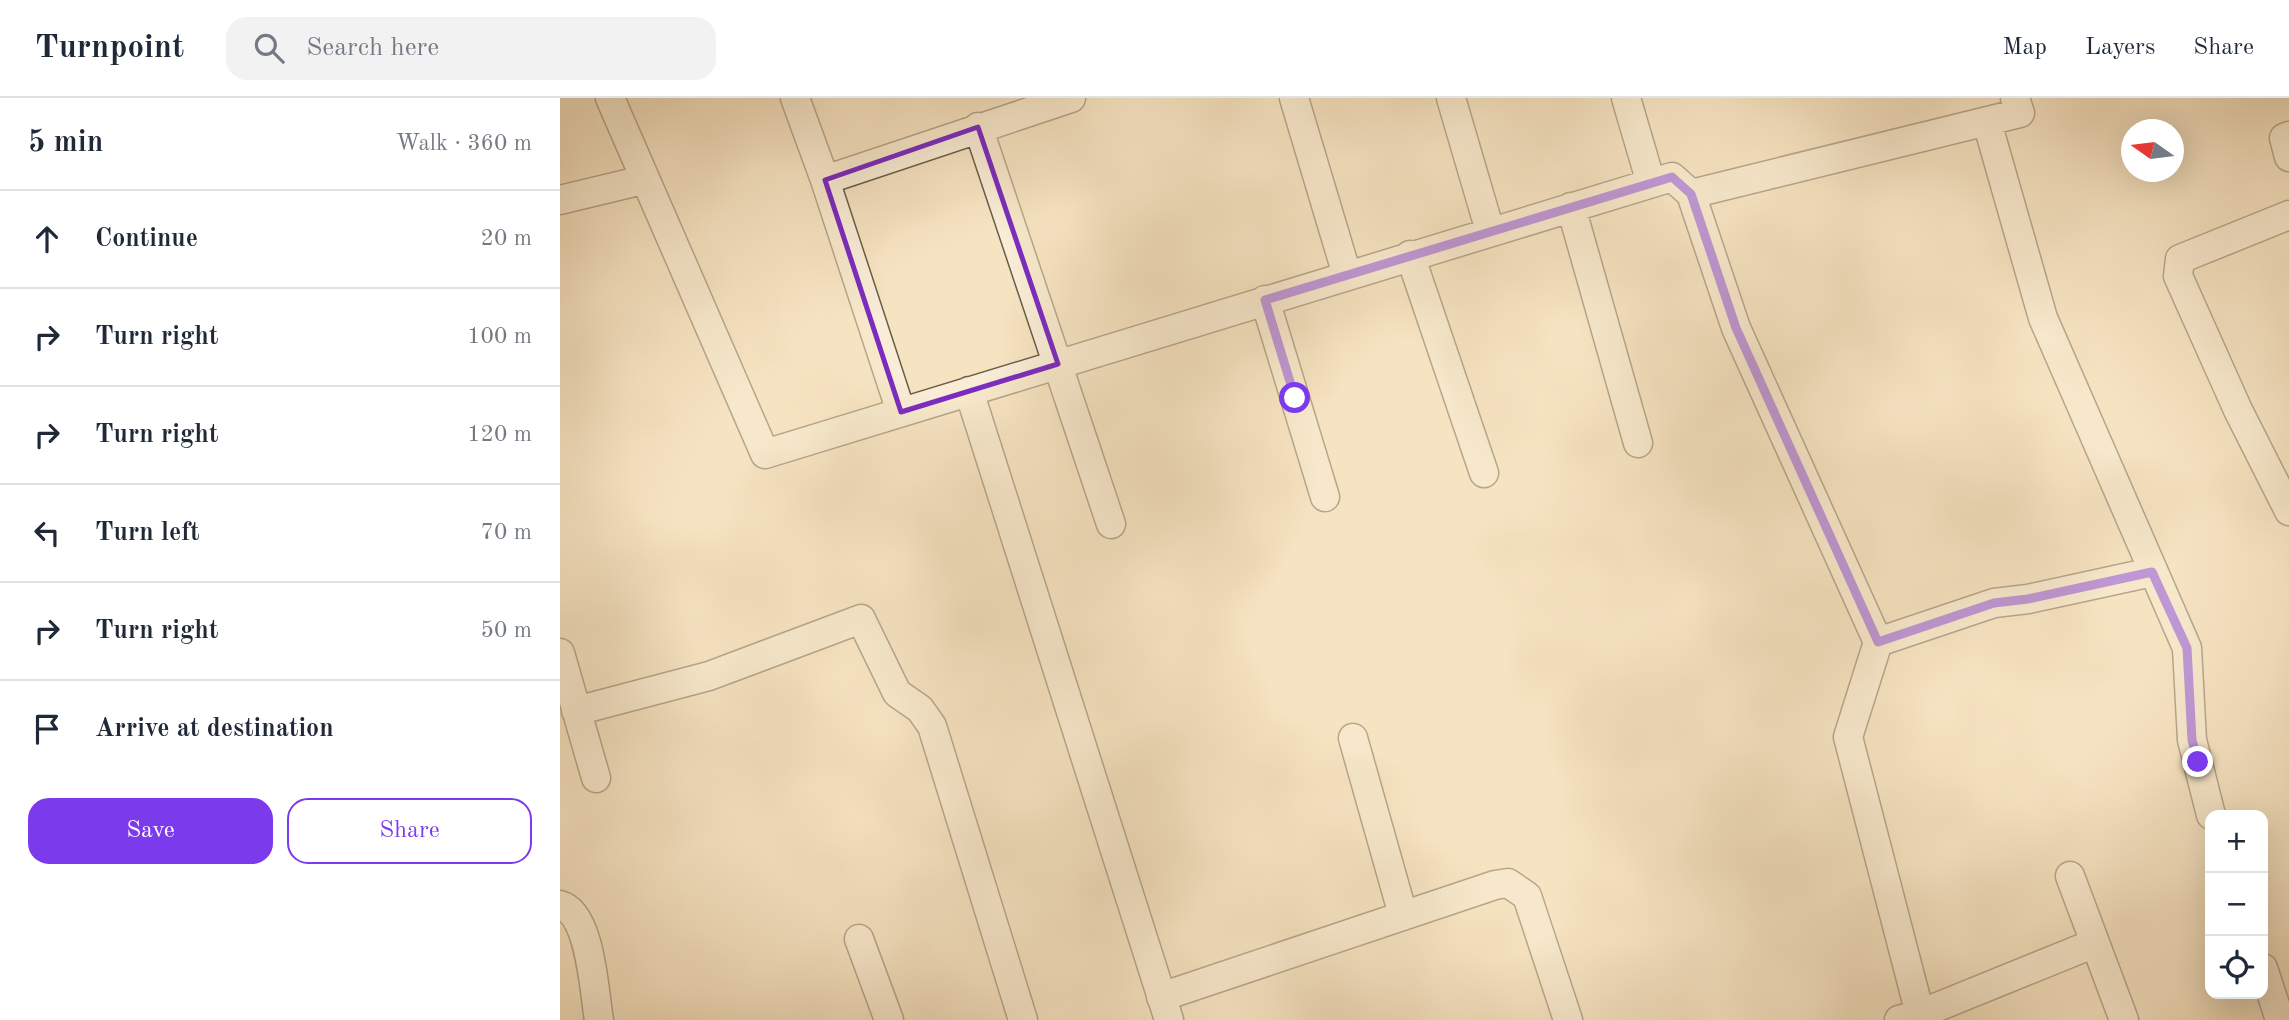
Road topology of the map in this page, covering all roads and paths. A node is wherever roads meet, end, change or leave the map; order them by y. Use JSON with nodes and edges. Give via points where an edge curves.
{"nodes":[{"id":1,"x":610,"y":98,"type":"edge"},
{"id":2,"x":1071,"y":98,"type":"edge"},
{"id":3,"x":1294,"y":98,"type":"edge"},
{"id":4,"x":1451,"y":98,"type":"edge"},
{"id":5,"x":1626,"y":98,"type":"edge"},
{"id":6,"x":2015,"y":98,"type":"edge"},
{"id":7,"x":795,"y":99,"type":"edge"},
{"id":8,"x":1987,"y":122,"type":"junction"},
{"id":9,"x":978,"y":127,"type":"junction"},
{"id":10,"x":2289,"y":136,"type":"edge"},
{"id":11,"x":2289,"y":157,"type":"edge"},
{"id":12,"x":643,"y":180,"type":"junction"},
{"id":13,"x":825,"y":180,"type":"junction"},
{"id":14,"x":1651,"y":183,"type":"junction"},
{"id":15,"x":1691,"y":194,"type":"junction"},
{"id":16,"x":560,"y":200,"type":"edge"},
{"id":17,"x":1571,"y":207,"type":"junction"},
{"id":18,"x":2289,"y":215,"type":"edge"},
{"id":19,"x":1490,"y":230,"type":"junction"},
{"id":20,"x":1410,"y":255,"type":"junction"},
{"id":21,"x":1347,"y":275,"type":"junction"},
{"id":22,"x":1265,"y":300,"type":"junction"},
{"id":23,"x":1058,"y":364,"type":"junction"},
{"id":24,"x":969,"y":391,"type":"junction"},
{"id":25,"x":901,"y":412,"type":"junction"},
{"id":26,"x":1638,"y":443,"type":"dead end"},
{"id":27,"x":1484,"y":472,"type":"dead end"},
{"id":28,"x":1325,"y":497,"type":"dead end"},
{"id":29,"x":2289,"y":511,"type":"edge"},
{"id":30,"x":1111,"y":524,"type":"dead end"},
{"id":31,"x":2152,"y":572,"type":"junction"},
{"id":32,"x":1878,"y":642,"type":"junction"},
{"id":33,"x":560,"y":653,"type":"edge"},
{"id":34,"x":576,"y":711,"type":"junction"},
{"id":35,"x":1353,"y":738,"type":"dead end"},
{"id":36,"x":596,"y":778,"type":"dead end"},
{"id":37,"x":2210,"y":810,"type":"edge"},
{"id":38,"x":2070,"y":876,"type":"dead end"},
{"id":39,"x":560,"y":905,"type":"edge"},
{"id":40,"x":1403,"y":915,"type":"junction"},
{"id":41,"x":859,"y":939,"type":"dead end"},
{"id":42,"x":2095,"y":943,"type":"junction"},
{"id":43,"x":2268,"y":983,"type":"edge"},
{"id":44,"x":1165,"y":1009,"type":"edge"},
{"id":45,"x":1909,"y":1017,"type":"edge"},
{"id":46,"x":599,"y":1020,"type":"edge"},
{"id":47,"x":889,"y":1020,"type":"edge"},
{"id":48,"x":1023,"y":1020,"type":"edge"},
{"id":49,"x":1568,"y":1020,"type":"edge"},
{"id":50,"x":2124,"y":1020,"type":"edge"},
{"id":51,"x":2280,"y":1020,"type":"edge"}],
"edges":[{"from":1,"to":12,"type":"street"},
{"from":2,"to":9,"type":"street"},
{"from":3,"to":21,"type":"street"},
{"from":4,"to":19,"type":"street"},
{"from":5,"to":14,"type":"street"},
{"from":6,"to":8,"type":"street","via":[[2020,113]]},
{"from":7,"to":13,"type":"street"},
{"from":8,"to":15,"type":"street"},
{"from":8,"to":31,"type":"street","via":[[2043,318]]},
{"from":9,"to":13,"type":"street"},
{"from":9,"to":23,"type":"street"},
{"from":10,"to":11,"type":"street","via":[[2284,138]]},
{"from":12,"to":16,"type":"street"},
{"from":12,"to":25,"type":"street","via":[[765,454]]},
{"from":13,"to":25,"type":"street"},
{"from":14,"to":15,"type":"street","via":[[1672,177]]},
{"from":14,"to":17,"type":"street"},
{"from":15,"to":32,"type":"street","via":[[1736,328]]},
{"from":17,"to":19,"type":"street"},
{"from":17,"to":26,"type":"street"},
{"from":18,"to":29,"type":"street","via":[[2180,260],[2178,276]]},
{"from":19,"to":20,"type":"street"},
{"from":20,"to":21,"type":"street"},
{"from":20,"to":27,"type":"street"},
{"from":21,"to":22,"type":"street"},
{"from":22,"to":23,"type":"street"},
{"from":22,"to":28,"type":"street"},
{"from":23,"to":24,"type":"street"},
{"from":23,"to":30,"type":"street"},
{"from":24,"to":25,"type":"street"},
{"from":24,"to":44,"type":"street"},
{"from":31,"to":32,"type":"street","via":[[1994,603]]},
{"from":31,"to":37,"type":"street","via":[[2187,648],[2192,740]]},
{"from":32,"to":45,"type":"street","via":[[1848,737]]},
{"from":33,"to":34,"type":"street"},
{"from":34,"to":36,"type":"street"},
{"from":34,"to":48,"type":"street","via":[[709,676],[861,619],[897,693],[920,709],[932,726]]},
{"from":35,"to":40,"type":"street"},
{"from":38,"to":42,"type":"street"},
{"from":39,"to":46,"type":"street","via":[[568,908],[583,928]]},
{"from":40,"to":44,"type":"street"},
{"from":40,"to":49,"type":"street","via":[[1508,883],[1527,896]]},
{"from":41,"to":47,"type":"street"},
{"from":42,"to":45,"type":"street"},
{"from":42,"to":50,"type":"street"},
{"from":43,"to":51,"type":"street"}]}
